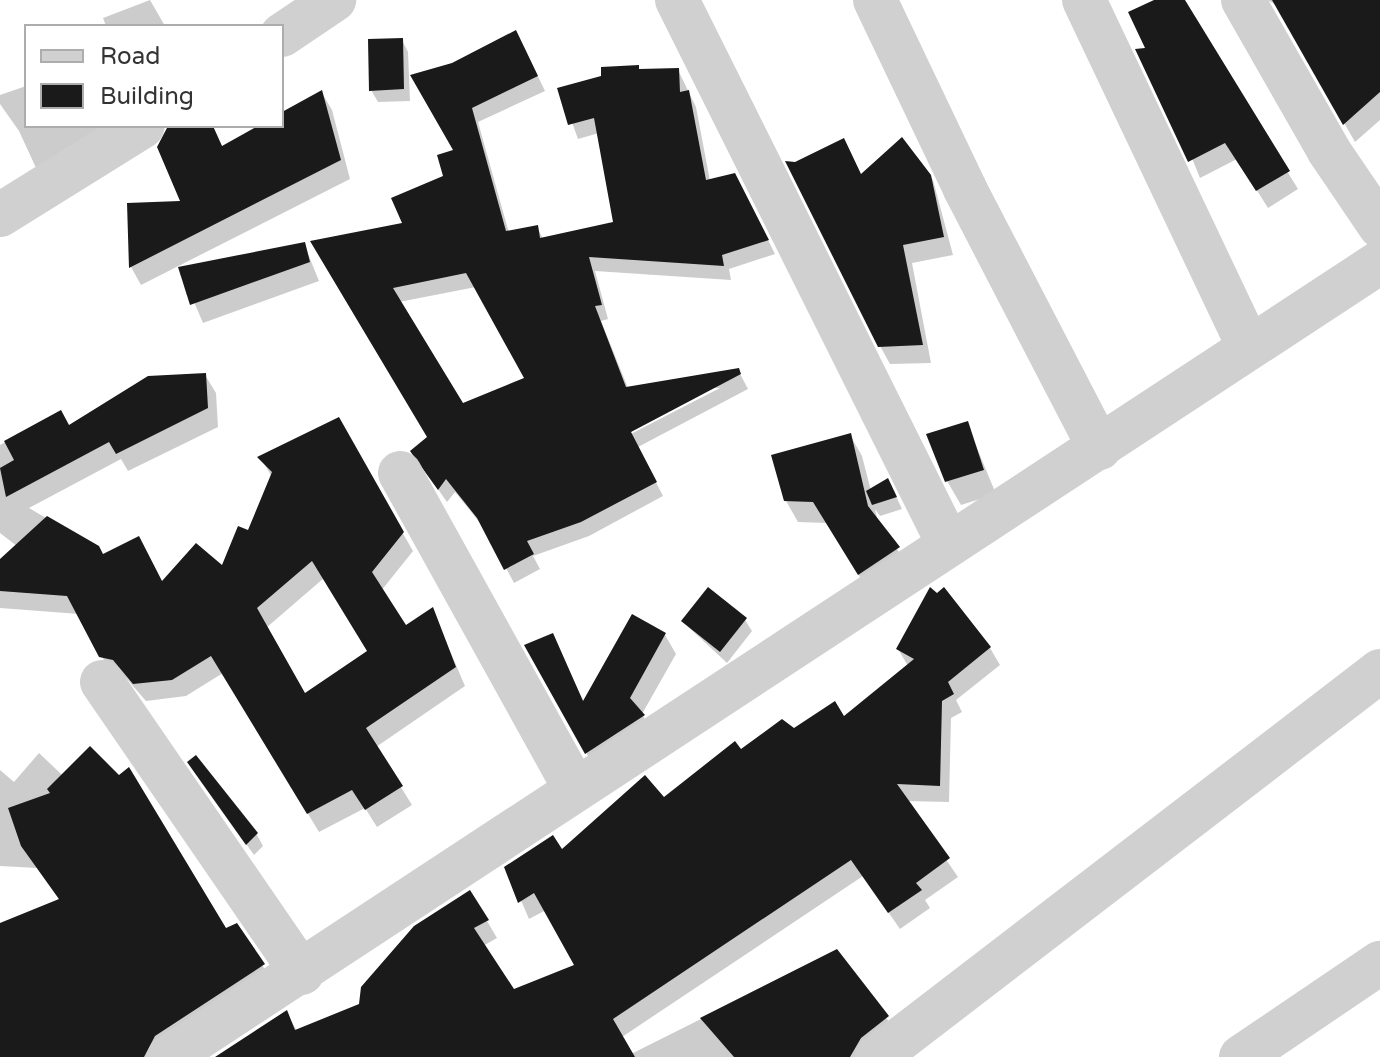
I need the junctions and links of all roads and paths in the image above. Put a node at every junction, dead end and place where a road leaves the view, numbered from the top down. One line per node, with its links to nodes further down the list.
1 (334, 0): 6 (street)
2 (677, 0): 14 (street)
3 (875, 0): 12 (street)
4 (1084, 0): 11 (street)
5 (1243, 0): 9 (street)
6 (284, 34)
7 (140, 128): 8 (street)
8 (0, 215)
9 (1380, 226)
10 (1380, 262): 11 (street)
11 (1249, 347): 12 (street)
12 (1099, 448): 14 (street)
13 (400, 473): 17 (street)
14 (949, 545): 17 (street)
15 (1380, 671): 21 (street)
16 (102, 682): 19 (street)
17 (575, 789): 19 (street)
18 (1380, 963): 22 (street)
19 (302, 973): 20 (street)
20 (169, 1057)
21 (877, 1057)
22 (1241, 1057)

